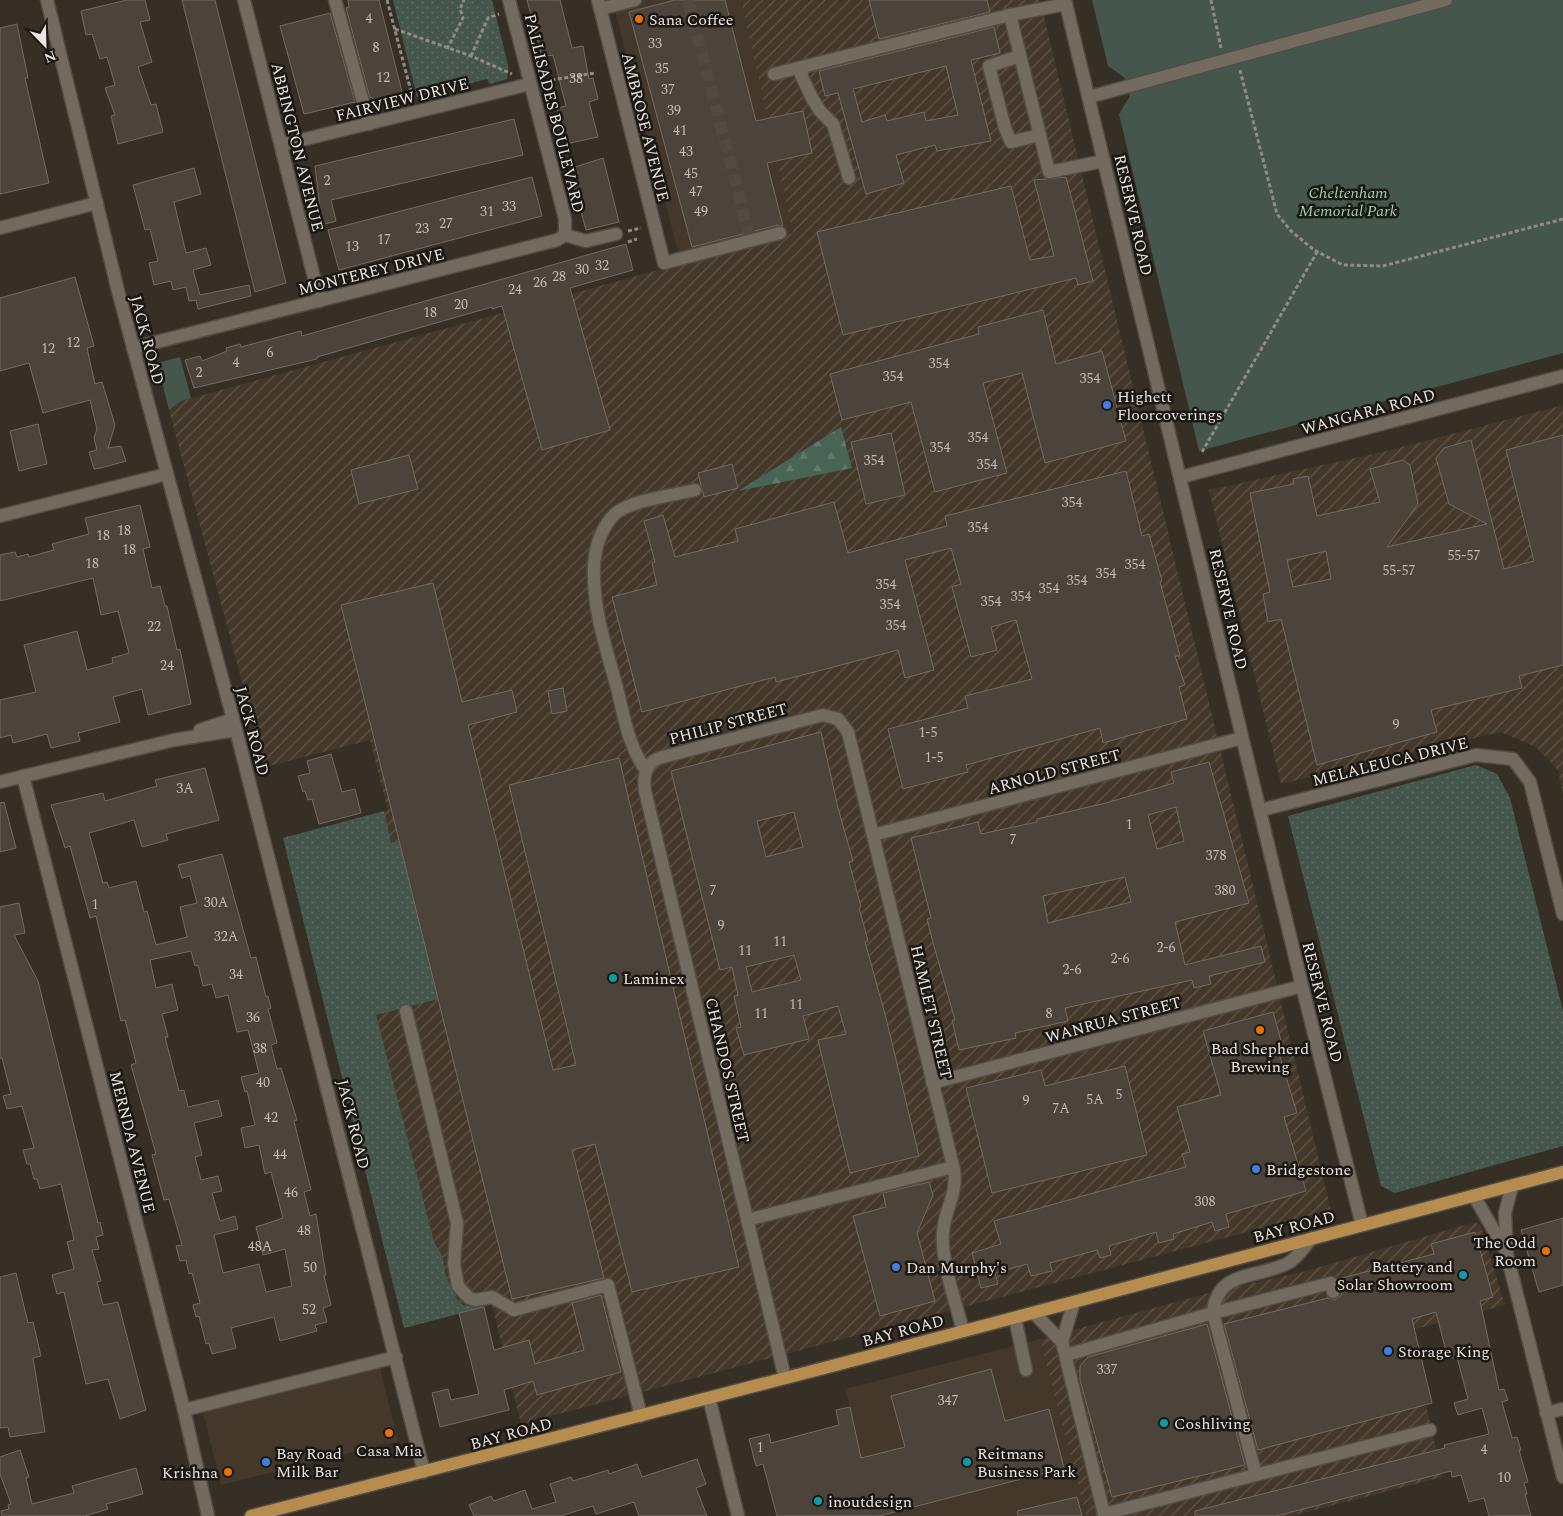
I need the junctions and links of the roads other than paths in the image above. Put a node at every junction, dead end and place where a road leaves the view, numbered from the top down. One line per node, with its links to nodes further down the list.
1 (47, 0): 20 (street, JACK ROAD)
2 (335, 0): 15 (street)
3 (634, 0): 7 (street)
4 (1446, 0): 14 (street)
5 (248, 1): 17 (street, ABBINGTON AVENUE)
6 (1066, 2): 9 (street); 14 (street, RESERVE ROAD)
7 (599, 4): 22 (street, AMBROSE AVENUE)
8 (510, 5): 13 (street, PALLISADES BOULEVARD)
9 (1010, 15): 10 (street); 11 (street)
10 (1020, 56): 16 (street); 16 (street)
11 (804, 66): 12 (street); 19 (street)
12 (774, 74)
13 (530, 84): 15 (street, FAIRVIEW DRIVE); 24 (street, PALLISADES BOULEVARD)
14 (1088, 97): 18 (street, RESERVE ROAD)
15 (369, 124): 17 (street, FAIRVIEW DRIVE)
16 (1040, 135): 18 (street)
17 (281, 145): 25 (street, ABBINGTON AVENUE)
18 (1104, 161): 29 (street, RESERVE ROAD)
19 (849, 178)
20 (97, 203): 21 (street); 26 (street, JACK ROAD)
21 (0, 228)
22 (780, 233)
23 (616, 234): 24 (street)
24 (565, 235): 25 (street, MONTEREY DRIVE)
25 (320, 301): 26 (street, MONTEREY DRIVE)
26 (133, 348): 28 (street, JACK ROAD)
27 (1563, 376): 29 (street, WANGARA ROAD)
28 (167, 474): 31 (street); 33 (street, JACK ROAD)
29 (1180, 477): 34 (street, RESERVE ROAD)
30 (695, 490): 35 (street)
31 (0, 516)
32 (823, 715): 35 (street, PHILIP STREET); 39 (street, HAMLET STREET)
33 (235, 724): 36 (street); 60 (street, JACK ROAD)
34 (1242, 738): 38 (street, RESERVE ROAD); 39 (street, ARNOLD STREET)
35 (646, 770): 48 (street, CHANDOS STREET)
36 (23, 776): 37 (street); 65 (street, MERNDA AVENUE)
37 (0, 782)
38 (1260, 810): 40 (street, MELALEUCA DRIVE); 41 (street, RESERVE ROAD)
39 (873, 835): 43 (street, HAMLET STREET)
40 (1563, 914)
41 (1302, 986): 43 (street, WANRUA STREET); 49 (street, RESERVE ROAD)
42 (406, 1011): 67 (street)
43 (932, 1083): 44 (street, HAMLET STREET)
44 (953, 1167): 48 (street); 57 (street, HAMLET STREET)
45 (1563, 1172): 46 (main road, BAY ROAD)
46 (1512, 1186): 47 (main road, BAY ROAD); 51 (street)
47 (1474, 1196): 49 (main road, BAY ROAD); 51 (street)
48 (747, 1220): 62 (street, CHANDOS STREET)
49 (1362, 1224): 50 (main road, BAY ROAD)
50 (1312, 1238): 53 (main road, BAY ROAD); 55 (street)
51 (1507, 1255): 66 (street)
52 (1333, 1292): 55 (street)
53 (1074, 1302): 54 (main road, BAY ROAD); 58 (street)
54 (1034, 1313): 56 (main road, BAY ROAD); 58 (street)
55 (1213, 1313): 59 (street); 70 (street)
56 (1014, 1318): 57 (main road, BAY ROAD); 61 (street)
57 (963, 1331): 62 (main road, BAY ROAD)
58 (1062, 1342): 59 (street)
59 (1066, 1356): 70 (street)
60 (396, 1357): 65 (street); 69 (street, JACK ROAD)
61 (1026, 1370)
62 (785, 1378): 63 (main road, BAY ROAD)
63 (709, 1398): 67 (main road, BAY ROAD); 74 (street)
64 (1563, 1409): 66 (street)
65 (184, 1410): 72 (street, MERNDA AVENUE)
66 (1546, 1413): 71 (street)
67 (641, 1416): 69 (main road, BAY ROAD)
68 (1430, 1430): 70 (street)
69 (424, 1472): 73 (main road, BAY ROAD)
70 (1256, 1475)
71 (1563, 1477)
72 (208, 1516)
73 (251, 1516)
74 (738, 1516)

